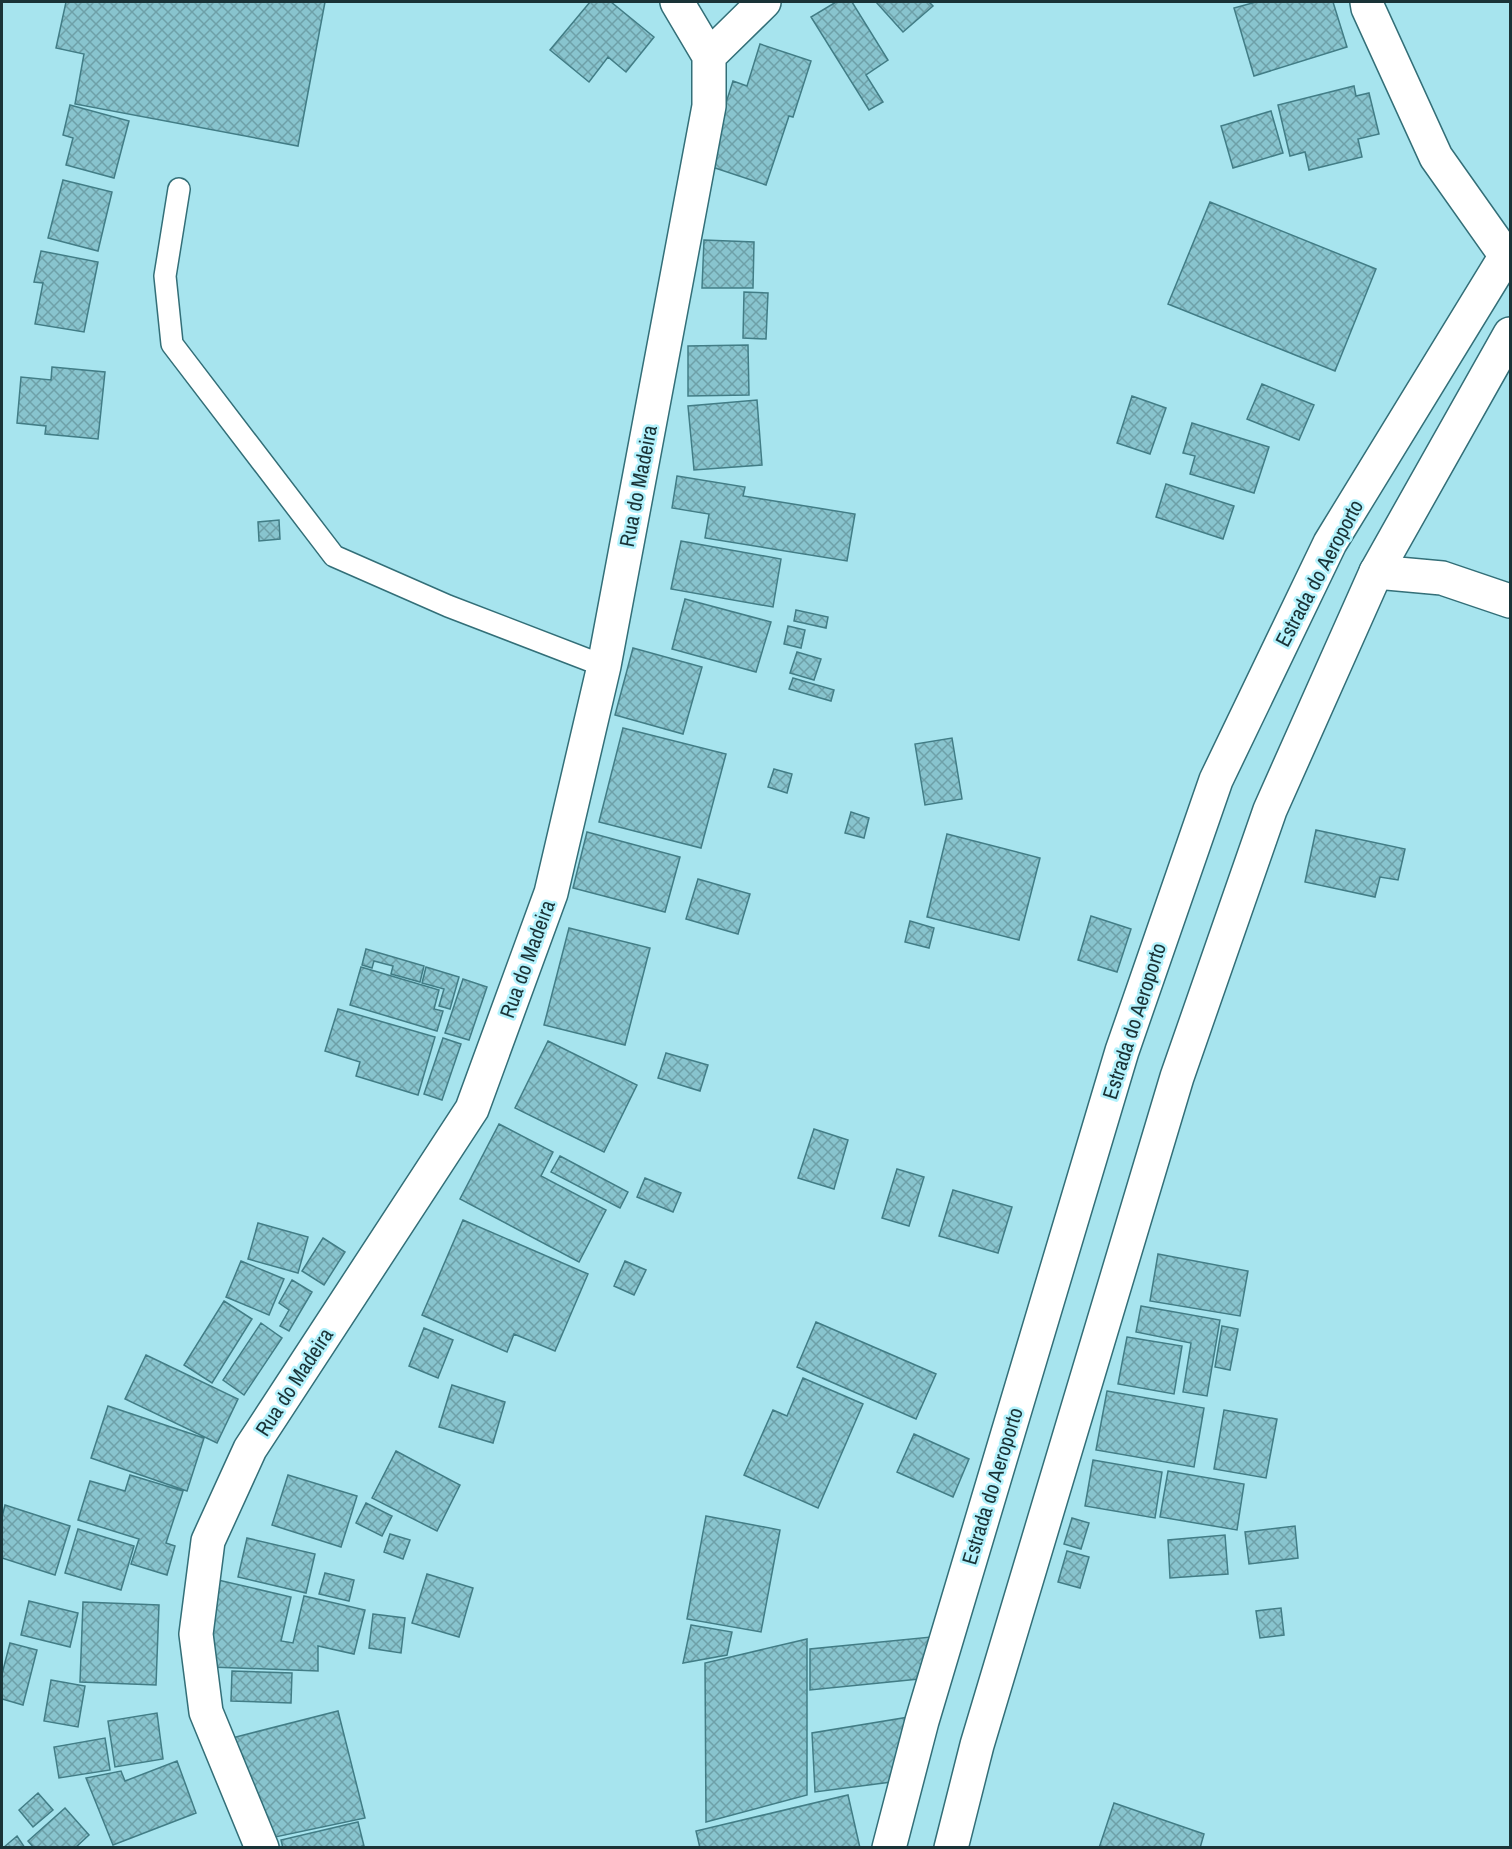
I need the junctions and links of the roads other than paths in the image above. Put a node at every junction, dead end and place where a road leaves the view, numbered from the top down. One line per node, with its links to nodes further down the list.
1 (677, 2): 4 (main road)
2 (764, 2): 4 (main road)
3 (1367, 2): 6 (main road)
4 (709, 56): 10 (main road, Rua do Madeira)
5 (179, 189): 10 (lane)
6 (1508, 252): 12 (main road, Estrada do Aeroporto)
7 (1510, 334): 8 (main road)
8 (1376, 572): 9 (main road); 13 (main road)
9 (1510, 601)
10 (604, 666): 11 (main road, Rua do Madeira)
11 (262, 1848)
12 (889, 1848)
13 (951, 1848)

